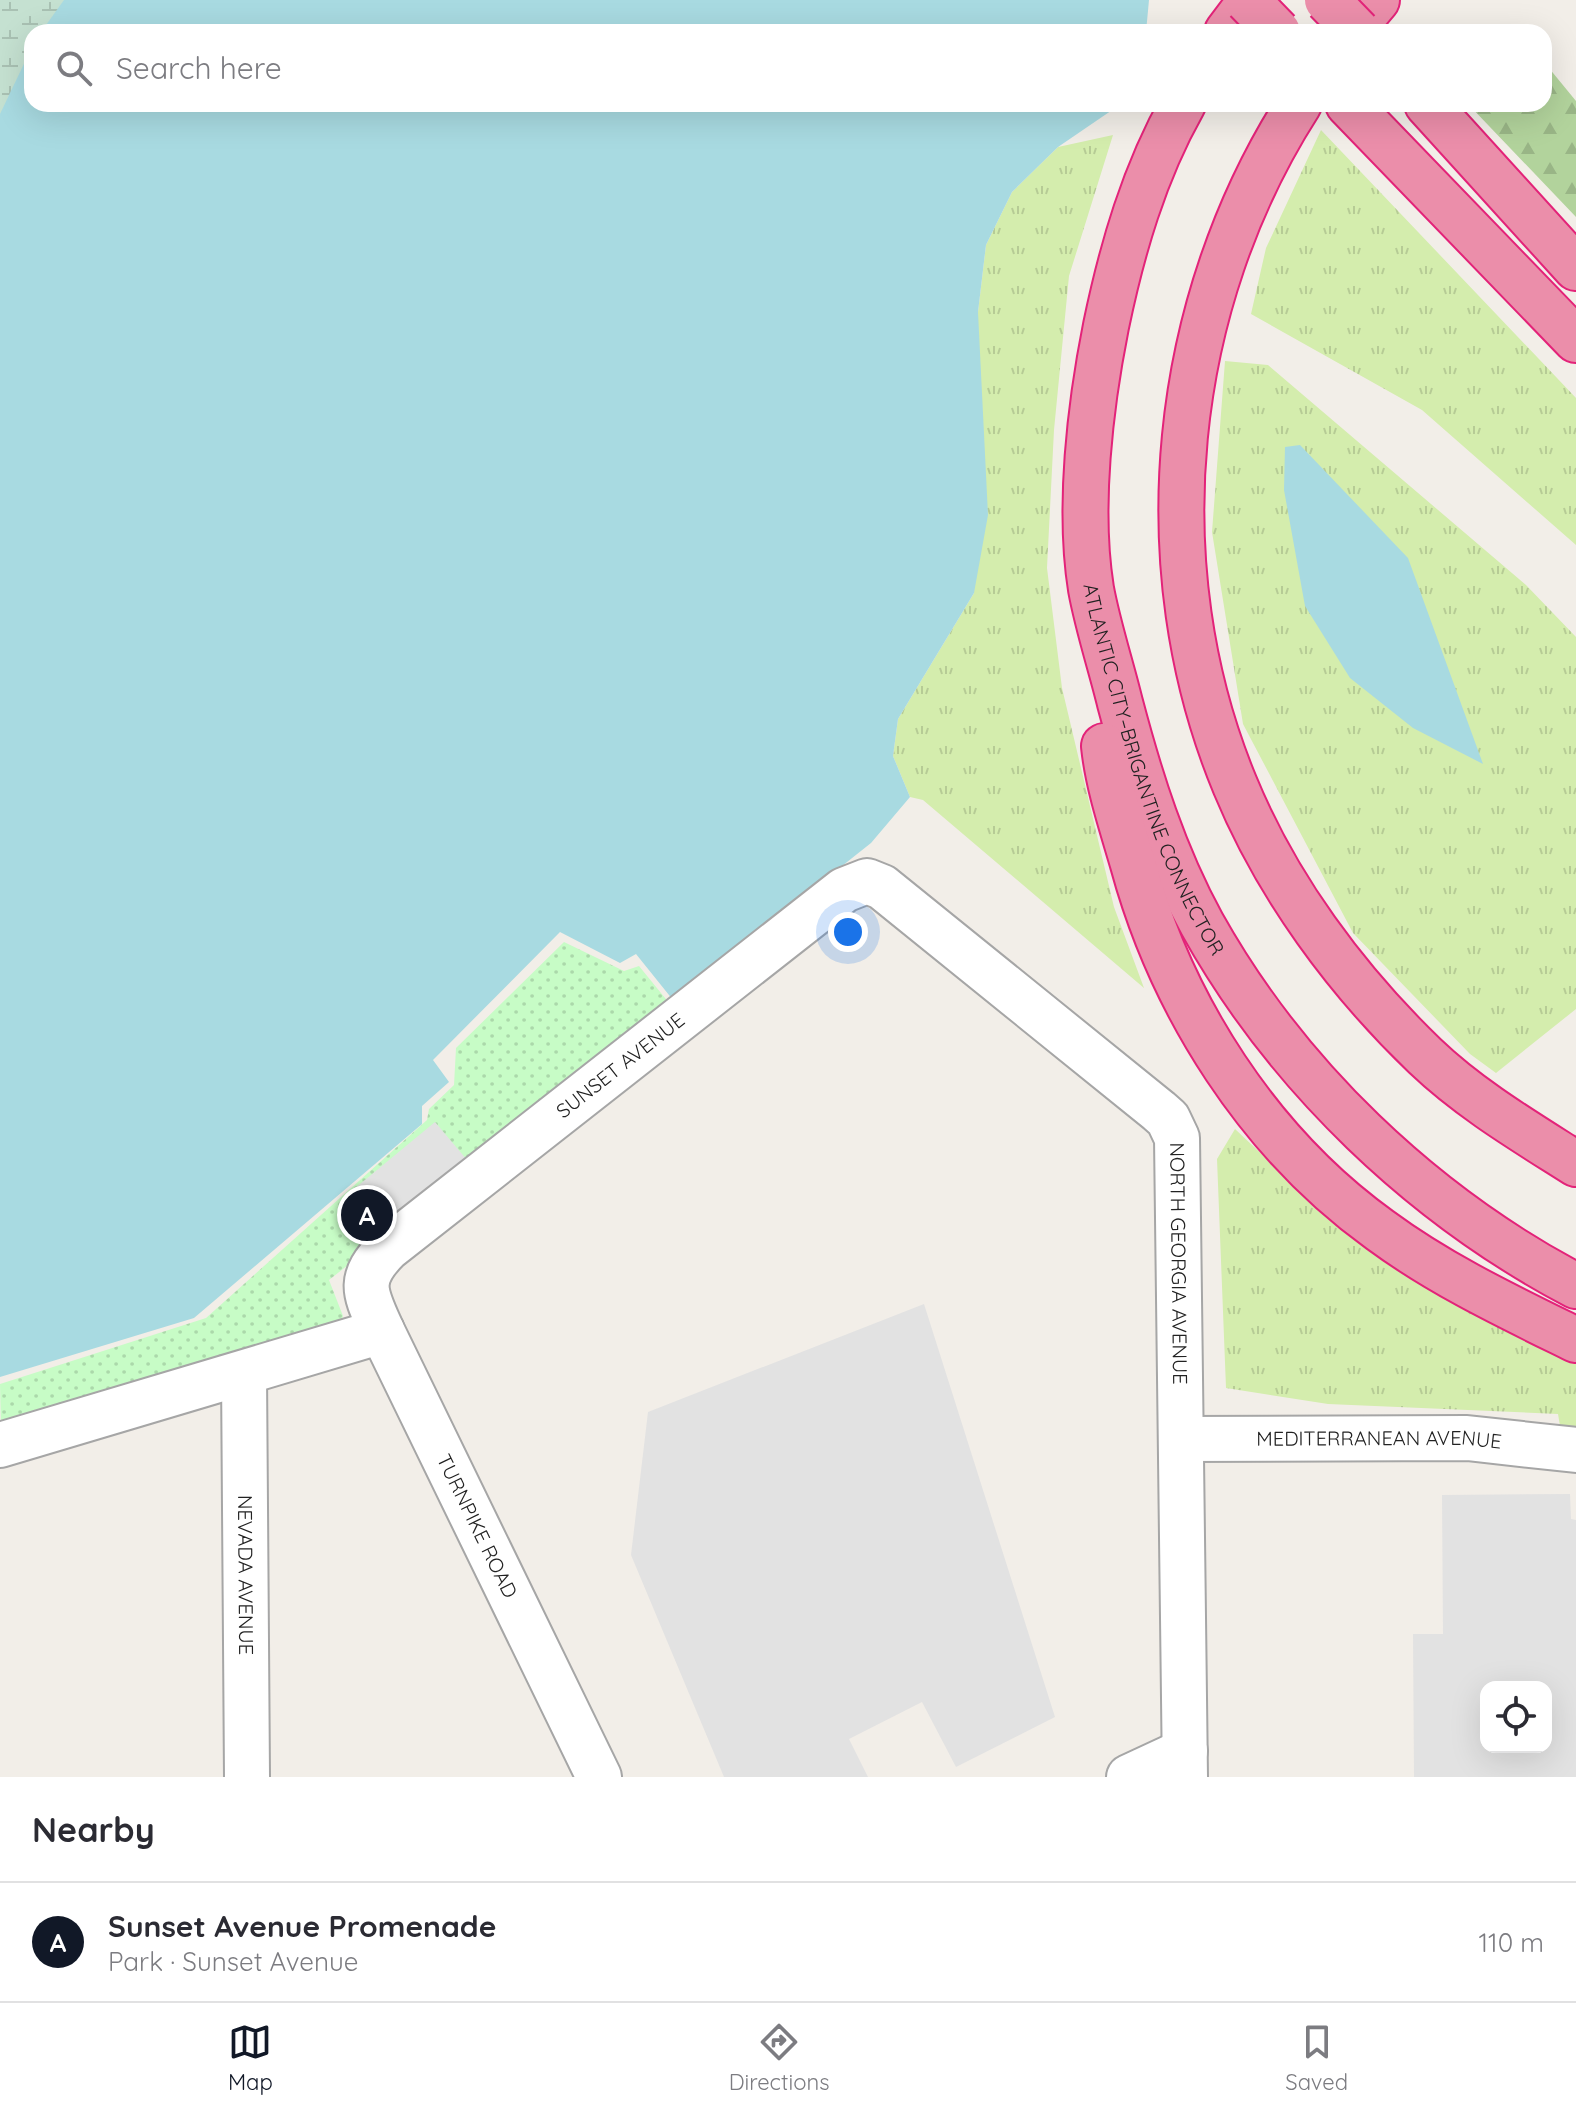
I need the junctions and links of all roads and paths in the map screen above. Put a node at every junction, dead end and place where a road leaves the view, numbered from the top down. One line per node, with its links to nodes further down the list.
1 (1249, 0): 4 (highway); 5 (highway, bridge)
2 (1327, 0): 6 (highway, bridge)
3 (1377, 0): 7 (highway)
4 (1232, 24)
5 (1271, 24)
6 (1350, 24)
7 (1357, 24)
8 (1180, 112): 16 (highway, ATLANTIC CITY–BRIGANTINE CONNECTOR)
9 (1294, 112): 18 (highway)
10 (1356, 112): 15 (highway)
11 (1435, 112): 12 (highway)
12 (1473, 152): 13 (highway); 14 (highway)
13 (1576, 241)
14 (1576, 268)
15 (1576, 340)
16 (1091, 588): 20 (highway, ATLANTIC CITY–BRIGANTINE CONNECTOR); 22 (highway)
17 (882, 887): 19 (street, SUNSET AVENUE); 24 (street, NORTH GEORGIA AVENUE)
18 (1576, 1164)
19 (367, 1273): 21 (street, TURNPIKE ROAD)
20 (1576, 1286)
21 (382, 1331): 23 (street); 29 (street, TURNPIKE ROAD)
22 (1576, 1340)
23 (244, 1373): 25 (street); 28 (street, NEVADA AVENUE)
24 (1181, 1439): 26 (street, MEDITERRANEAN AVENUE); 27 (street, NORTH GEORGIA AVENUE)
25 (0, 1445)
26 (1576, 1450)
27 (1185, 1764): 30 (street)
28 (247, 1777)
29 (599, 1777)
30 (1129, 1777)

